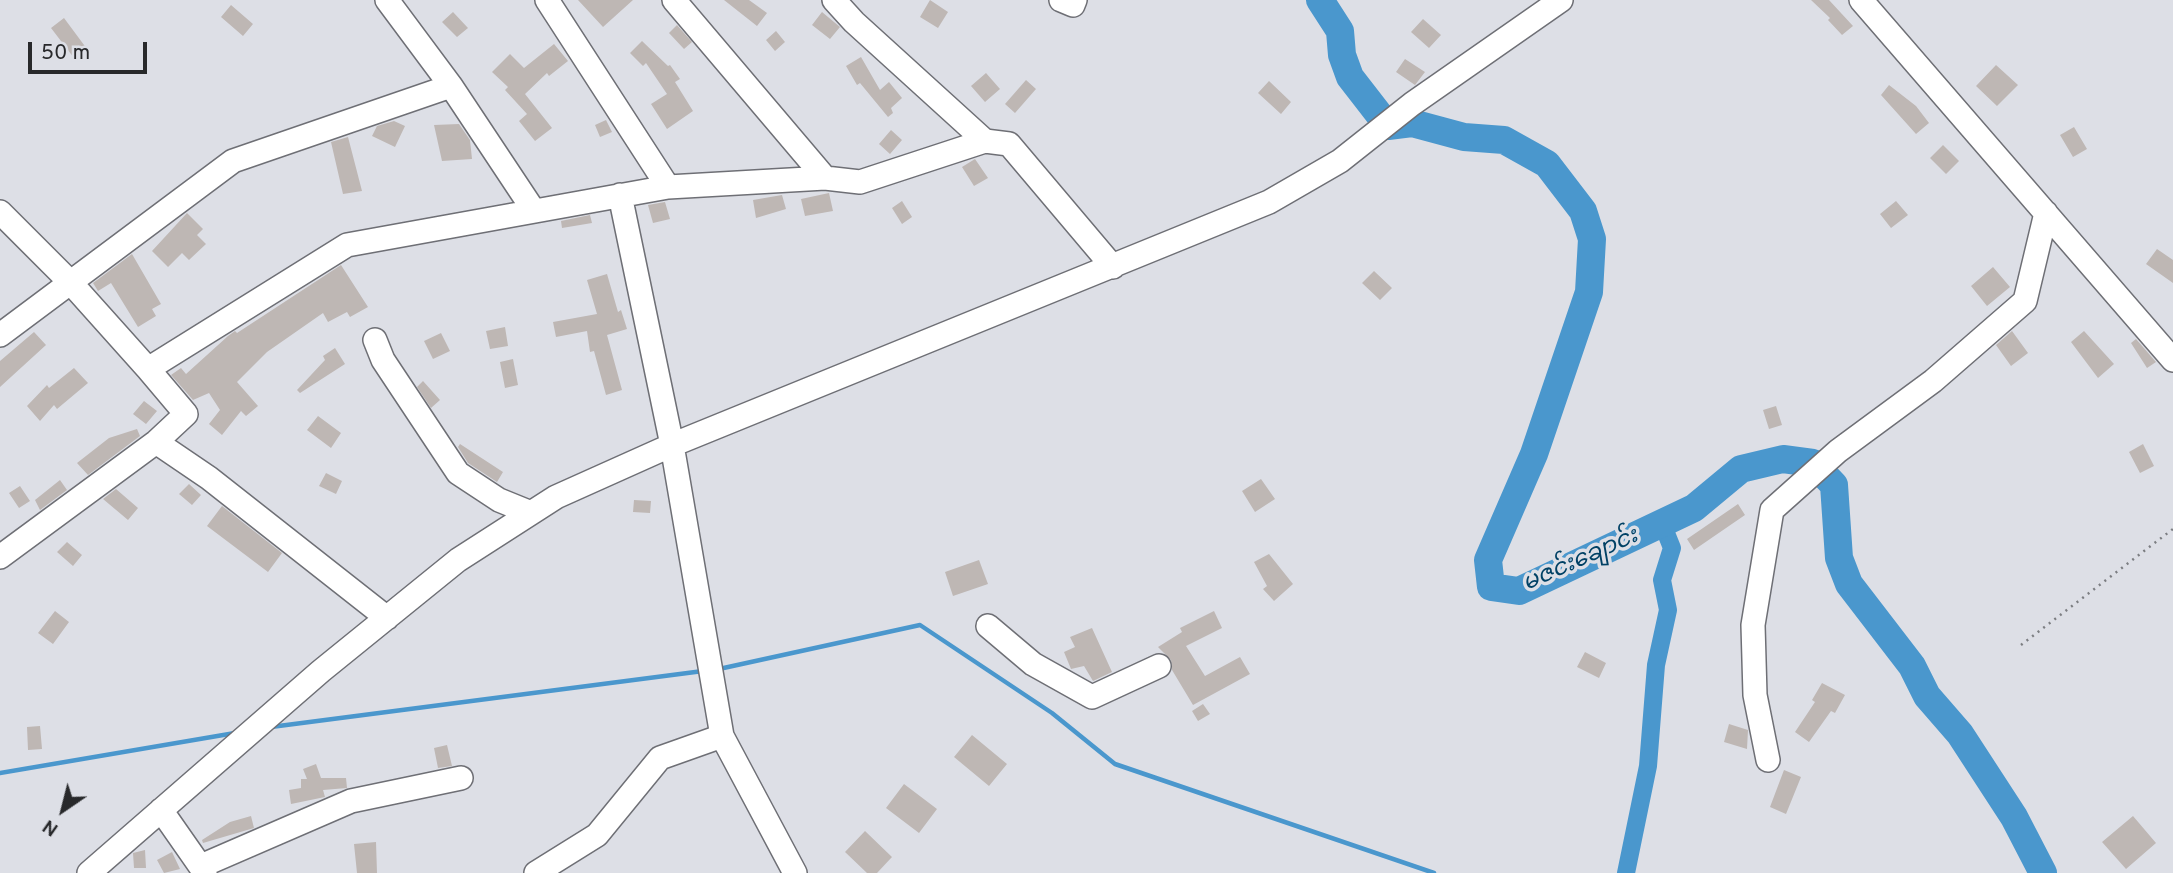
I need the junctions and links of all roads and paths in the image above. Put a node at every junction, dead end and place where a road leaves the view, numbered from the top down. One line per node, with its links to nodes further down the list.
1 (387, 0): 9 (street)
2 (547, 0): 12 (street)
3 (674, 0): 11 (street)
4 (834, 0): 10 (street)
5 (1061, 0): 6 (street)
6 (1075, 0)
7 (1561, 0): 17 (street)
8 (1861, 0): 16 (street)
9 (451, 86): 14 (street); 18 (street)
10 (985, 141): 11 (street); 17 (street)
11 (825, 178): 12 (street)
12 (668, 187): 13 (street)
13 (620, 195): 14 (street); 24 (street)
14 (534, 211): 22 (street)
15 (0, 212): 18 (street)
16 (2046, 213): 21 (street); 33 (street)
17 (1113, 267): 24 (street)
18 (71, 283): 19 (street); 22 (street)
19 (0, 335)
20 (375, 340): 25 (street)
21 (2173, 360)
22 (148, 369): 23 (street)
23 (156, 442): 27 (street); 28 (street)
24 (672, 445): 25 (street); 32 (street)
25 (531, 513): 28 (street)
26 (2173, 529): 30 (path)
27 (0, 557)
28 (387, 618): 35 (street)
29 (988, 626): 31 (street)
30 (2021, 645)
31 (1159, 666)
32 (722, 736): 38 (street); 39 (street)
33 (1768, 760)
34 (461, 778): 36 (street)
35 (161, 810): 36 (street); 37 (street)
36 (203, 869)
37 (89, 873)
38 (536, 873)
39 (795, 873)

